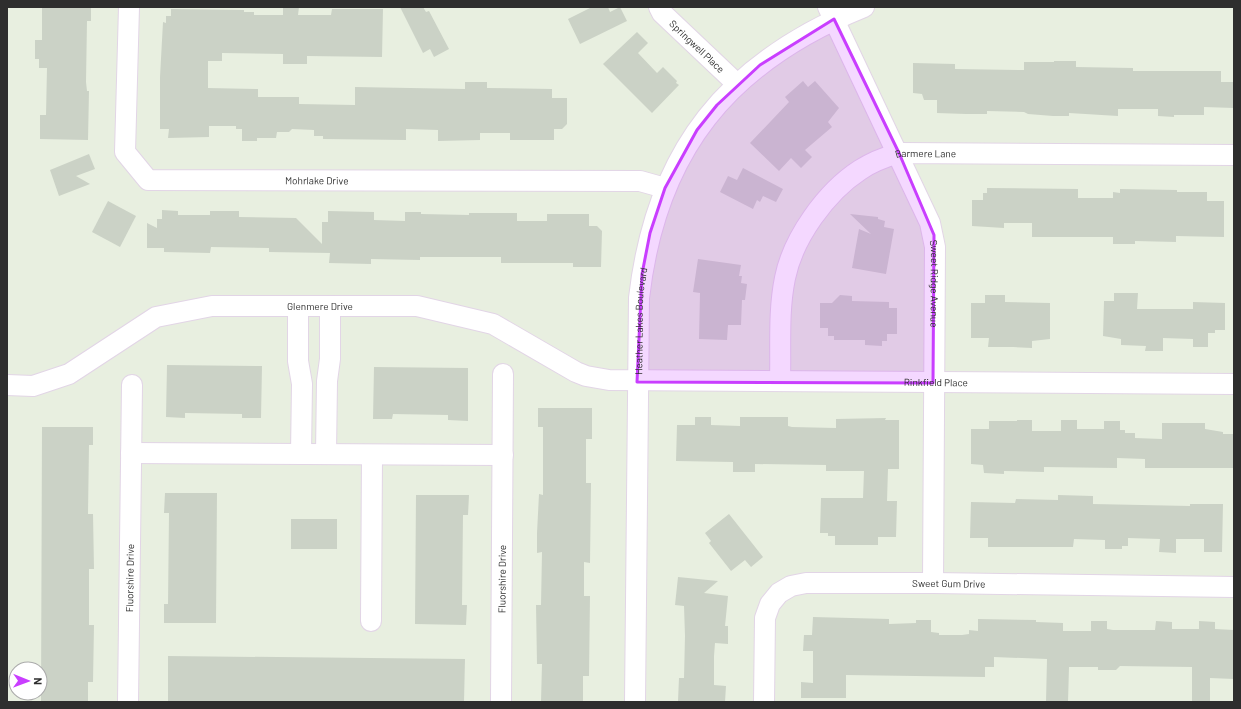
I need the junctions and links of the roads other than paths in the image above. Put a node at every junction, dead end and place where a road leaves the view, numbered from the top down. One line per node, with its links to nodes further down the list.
1 (130, 7): 8 (street, Mohrlake Drive)
2 (659, 7): 5 (street, Springwell Place)
3 (864, 7): 4 (street, Heather Lakes Boulevard)
4 (831, 13): 5 (street, Heather Lakes Boulevard); 6 (street, Sweet Ridge Avenue)
5 (737, 84): 8 (street, Heather Lakes Boulevard)
6 (899, 153): 7 (street, Barmere Lane); 14 (street, Barmere Lane); 16 (street, Sweet Ridge Avenue)
7 (1234, 155)
8 (665, 188): 15 (street, Heather Lakes Boulevard)
9 (298, 306): 10 (street, Glenmere Drive); 11 (street); 18 (street, Glenmere Drive)
10 (330, 306): 12 (street); 15 (street, Glenmere Drive)
11 (300, 372): 12 (street); 21 (street)
12 (328, 372): 22 (street)
13 (503, 374): 24 (street, Fluorshire Drive)
14 (780, 381): 15 (street, Rinkfield Place); 16 (street, Rinkfield Place)
15 (637, 382): 30 (street, Heather Lakes Boulevard)
16 (933, 383): 17 (street, Rinkfield Place); 25 (street, Sweet Ridge Avenue)
17 (1234, 384)
18 (7, 385)
19 (132, 385): 20 (street, Fluorshire Drive)
20 (131, 453): 21 (street); 28 (street, Fluorshire Drive)
21 (301, 454): 22 (street)
22 (326, 454): 23 (street)
23 (372, 455): 24 (street); 27 (street)
24 (503, 456): 29 (street, Fluorshire Drive)
25 (933, 583): 26 (street, Sweet Gum Drive); 31 (street, Sweet Gum Drive)
26 (1234, 587)
27 (371, 621)
28 (128, 702)
29 (501, 702)
30 (635, 702)
31 (764, 702)

